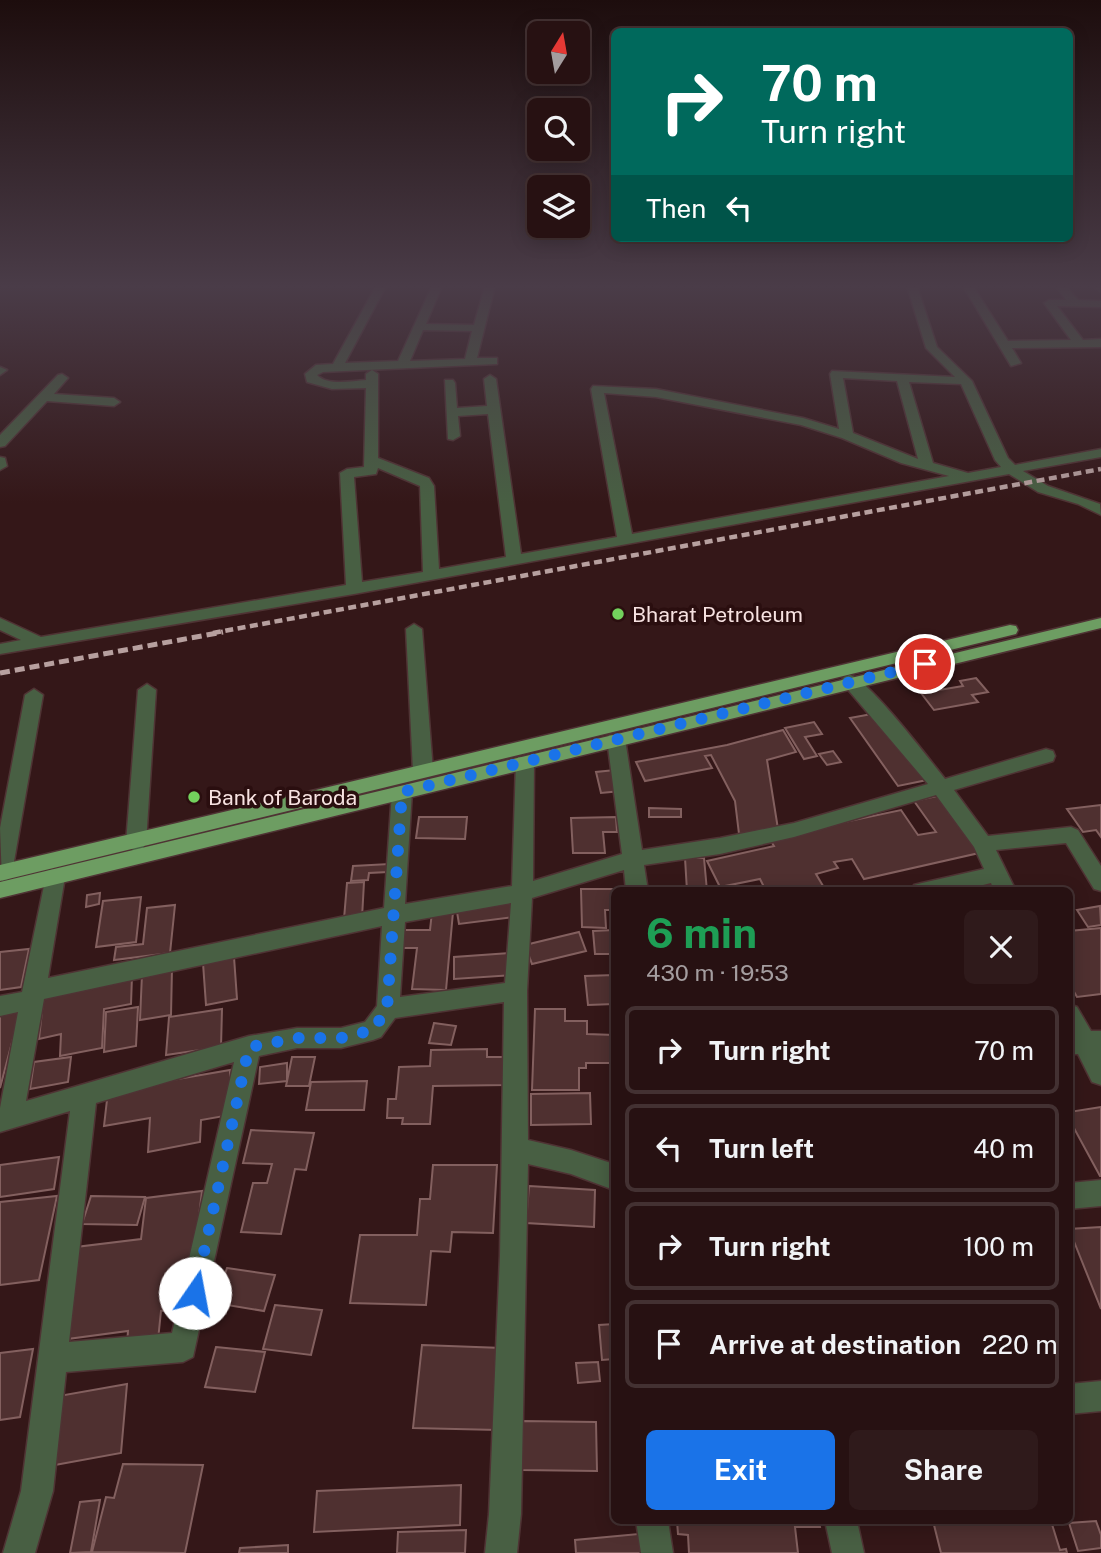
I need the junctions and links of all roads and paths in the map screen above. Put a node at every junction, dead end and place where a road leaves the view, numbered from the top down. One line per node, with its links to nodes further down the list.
1 (342, 358): 11 (street)
2 (406, 358): 9 (street)
3 (471, 358): 7 (street)
4 (943, 358): 15 (street)
5 (1012, 358): 8 (street)
6 (493, 361): 7 (street)
7 (470, 362): 9 (street)
8 (1015, 363)
9 (403, 365): 10 (street)
10 (372, 366): 11 (street); 17 (street)
11 (337, 367): 17 (street)
12 (62, 377): 18 (street)
13 (902, 377): 15 (street); 22 (street); 28 (street)
14 (490, 379): 20 (street)
15 (966, 381): 30 (street)
16 (449, 383): 21 (street)
17 (372, 384): 26 (street)
18 (44, 397): 19 (street); 24 (street)
19 (114, 402)
20 (494, 410): 21 (street); 34 (street)
21 (452, 412): 23 (street)
22 (847, 435): 28 (street); 33 (street)
23 (453, 436)
24 (0, 443)
25 (1101, 453): 30 (street)
26 (371, 460): 35 (street); 36 (street)
27 (0, 461): 29 (street)
28 (926, 464): 31 (street)
29 (0, 466)
30 (1012, 471): 31 (street); 32 (street)
31 (968, 478): 33 (street)
32 (1101, 511)
33 (625, 539): 34 (street)
34 (514, 560): 35 (street)
35 (432, 575): 36 (street)
36 (354, 589): 41 (street)
37 (1101, 610): 49 (main road)
38 (0, 622): 41 (street)
39 (1101, 623): 43 (main road)
40 (414, 629): 49 (street)
41 (38, 642): 42 (street)
42 (0, 649)
43 (850, 681): 46 (main road); 50 (street)
44 (147, 690): 52 (street)
45 (34, 695): 56 (street)
46 (616, 739): 48 (main road); 54 (street)
47 (1046, 756): 50 (street)
48 (525, 762): 51 (main road); 61 (street)
49 (423, 771): 52 (main road)
50 (942, 786): 53 (street); 54 (street)
51 (402, 792): 55 (main road); 62 (street)
52 (136, 843): 56 (main road)
53 (983, 844): 57 (street); 58 (street)
54 (633, 859): 59 (street); 61 (street)
55 (54, 877): 56 (main road); 64 (street)
56 (1, 878)
57 (1001, 883): 60 (street)
58 (1101, 883)
59 (636, 887)
60 (962, 887)
61 (522, 892): 62 (street); 63 (street)
62 (393, 915): 64 (street); 66 (street)
63 (516, 991): 66 (street); 73 (street)
64 (33, 995): 65 (street); 72 (street)
65 (0, 1006)
66 (387, 1009): 69 (street)
67 (1073, 1021): 68 (street)
68 (1085, 1042): 70 (street)
69 (249, 1047): 71 (street); 77 (street)
70 (1101, 1074)
71 (84, 1096): 72 (street); 77 (street)
72 (5, 1119)
73 (514, 1149): 74 (street); 83 (street)
74 (611, 1176)
75 (1101, 1193): 76 (street)
76 (1073, 1196)
77 (53, 1358): 82 (street)
78 (1101, 1396): 79 (street)
79 (1073, 1399)
80 (652, 1524): 84 (street)
81 (842, 1524): 85 (street)
82 (19, 1553)
83 (501, 1553)
84 (657, 1553)
85 (848, 1553)

